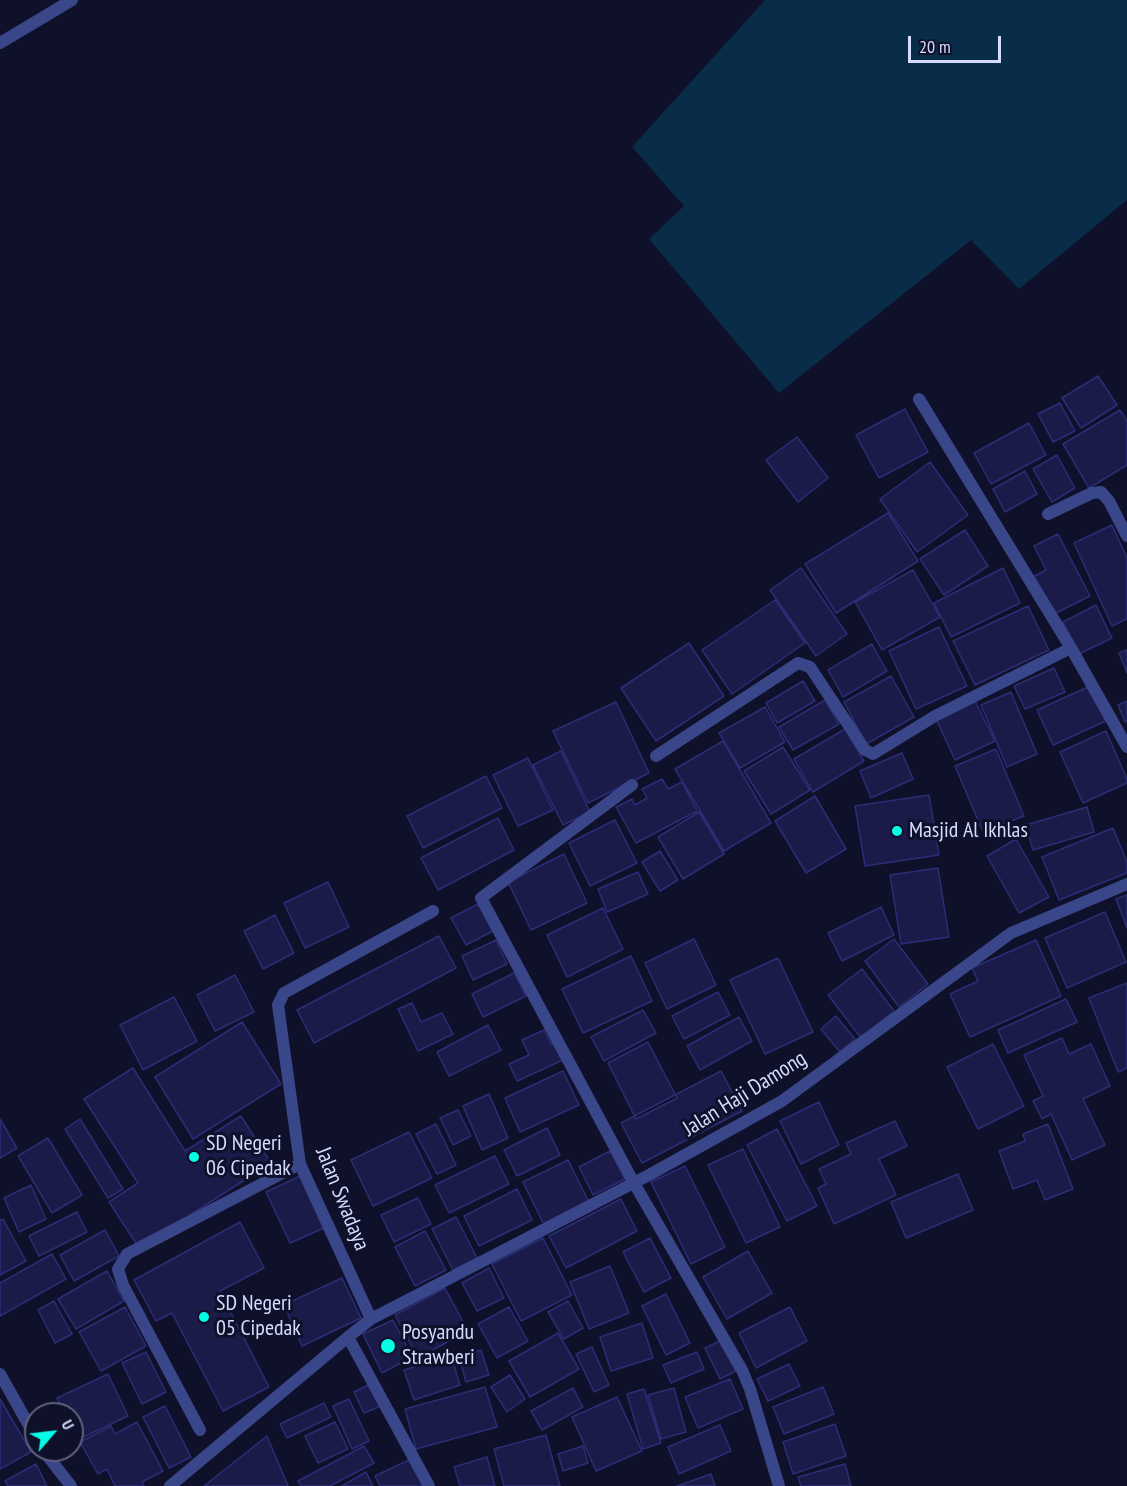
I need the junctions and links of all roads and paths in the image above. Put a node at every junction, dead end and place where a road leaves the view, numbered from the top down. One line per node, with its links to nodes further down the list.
1 (72, 0): 2 (street)
2 (0, 43)
3 (919, 399): 6 (street)
4 (1048, 514): 5 (street)
5 (1127, 536)
6 (1071, 648): 7 (street); 8 (street)
7 (1127, 747)
8 (656, 756)
9 (632, 785): 13 (street)
10 (1127, 884): 13 (street, Jalan Haji Damong)
11 (433, 911): 12 (street, Jalan Swadaya)
12 (300, 1164): 14 (street, Jalan Swadaya); 18 (street)
13 (634, 1183): 14 (street, Jalan Haji Damong); 23 (street)
14 (370, 1319): 15 (street)
15 (348, 1337): 21 (street); 22 (street)
16 (0, 1374): 17 (street)
17 (24, 1417)
18 (200, 1430)
19 (52, 1462): 20 (street)
20 (71, 1486)
21 (170, 1486)
22 (429, 1486)
23 (779, 1486)

